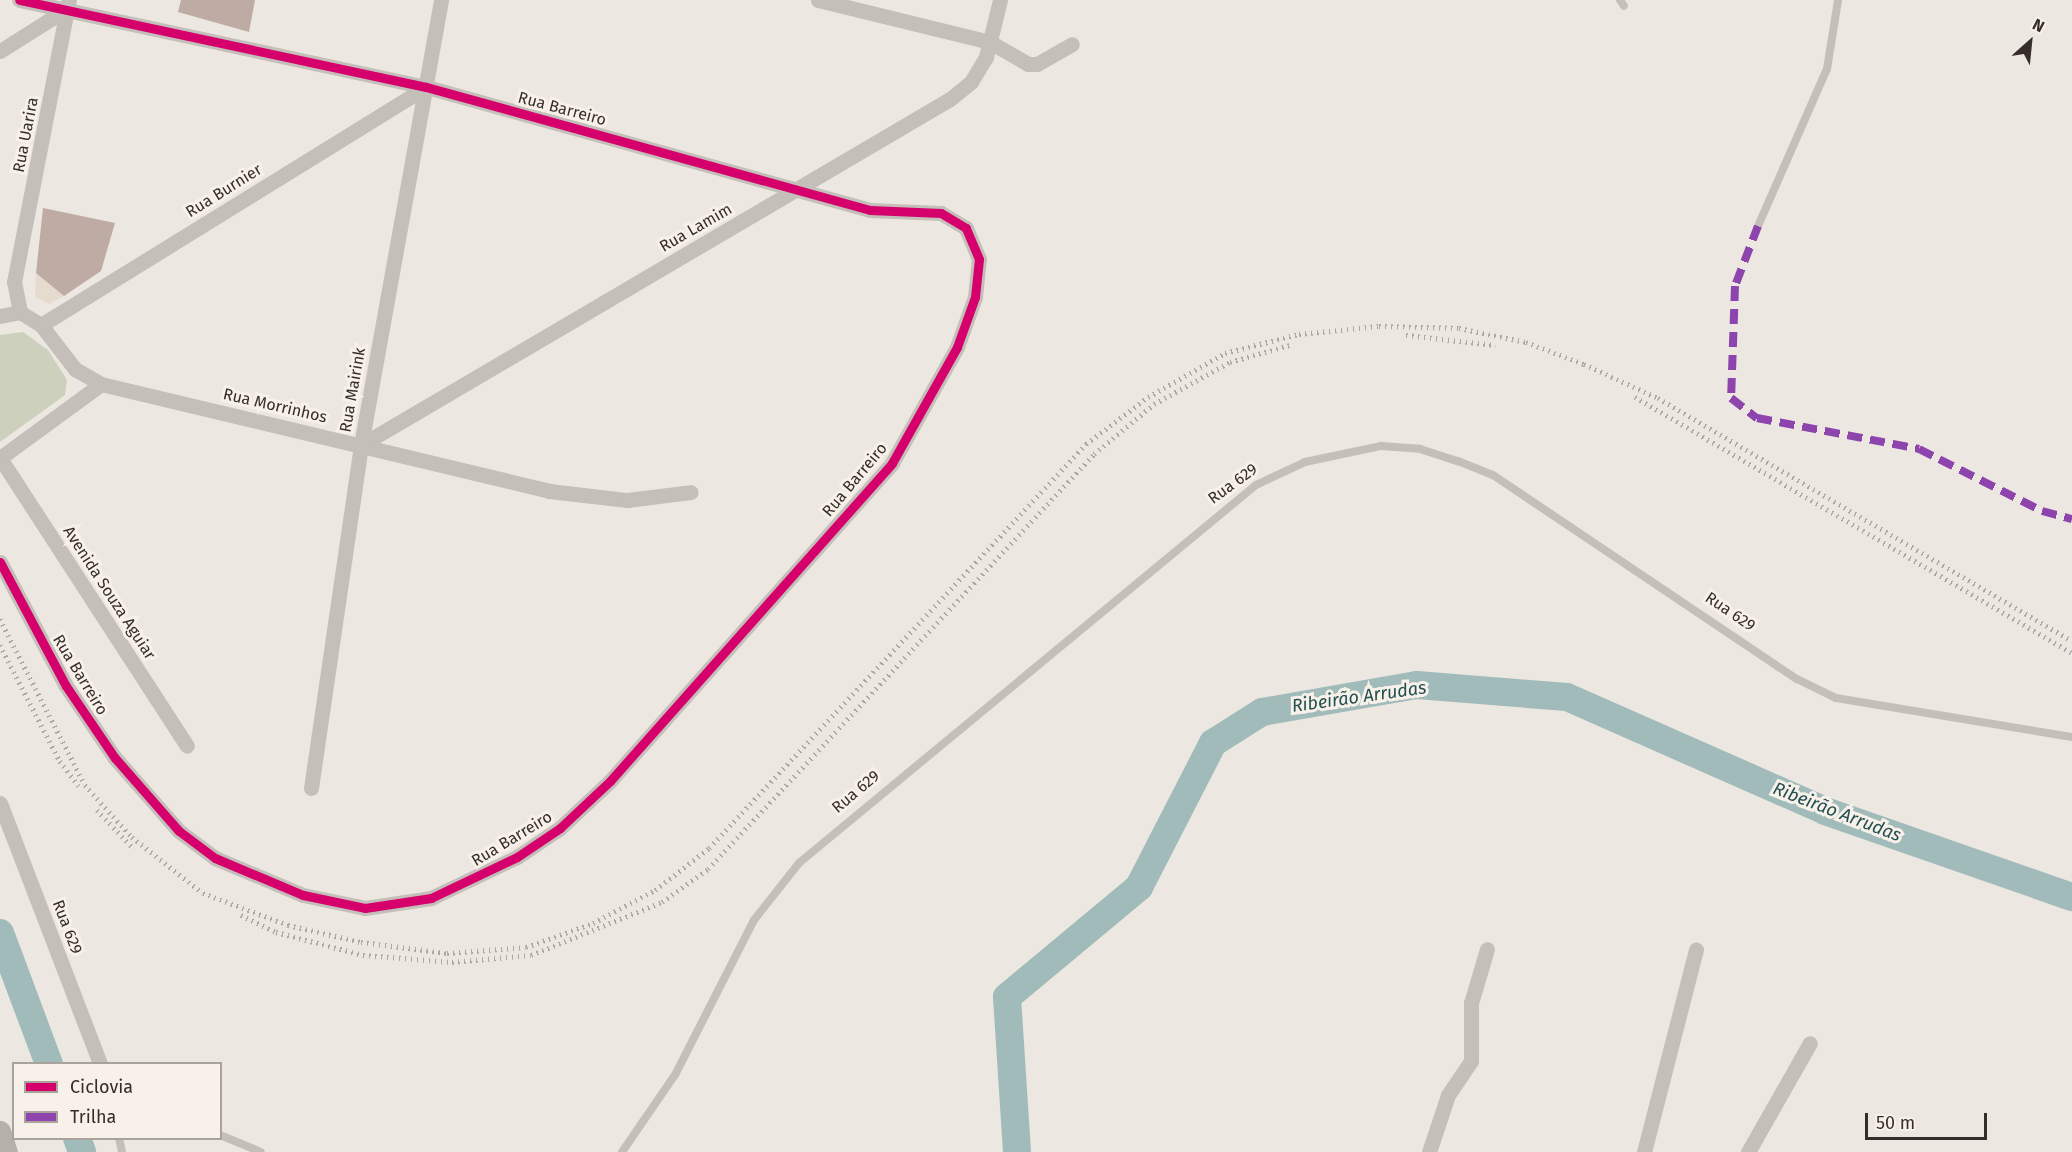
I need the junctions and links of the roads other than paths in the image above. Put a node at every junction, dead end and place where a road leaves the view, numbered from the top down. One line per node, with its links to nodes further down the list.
1 (19, 0): 6 (street, Rua Barreiro)
2 (441, 0): 10 (street, Rua Mairink)
3 (818, 0): 7 (street)
4 (1000, 0): 7 (street, Rua Lamim)
5 (1838, 0): 12 (lane)
6 (65, 3): 9 (street); 10 (street, Rua Barreiro); 13 (street, Rua Uarira)
7 (990, 42): 8 (street); 11 (street, Rua Lamim)
8 (1072, 44)
9 (0, 51)
10 (426, 87): 11 (street, Rua Barreiro); 15 (street, Rua Burnier); 17 (street, Rua Mairink)
11 (797, 189): 17 (street, Rua Lamim); 20 (street, Rua Barreiro)
12 (1758, 226)
13 (20, 312): 14 (street); 15 (street, Rua Morrinhos)
14 (0, 316)
15 (41, 325): 16 (street, Rua Morrinhos)
16 (101, 384): 17 (street, Rua Morrinhos); 18 (street)
17 (361, 445): 19 (street, Rua Morrinhos); 23 (street, Rua Mairink)
18 (0, 458): 22 (street, Avenida Souza Aguiar)
19 (691, 492)
20 (0, 562)
21 (2072, 737): 33 (lane, Rua 629)
22 (187, 747)
23 (311, 788)
24 (0, 803): 28 (street, Rua 629)
25 (1487, 949): 34 (street)
26 (1696, 950): 35 (street)
27 (1810, 1043): 36 (street)
28 (99, 1062)
29 (0, 1131): 31 (street)
30 (222, 1136): 32 (lane)
31 (7, 1152)
32 (261, 1152)
33 (622, 1152)
34 (1429, 1152)
35 (1644, 1152)
36 (1748, 1152)

